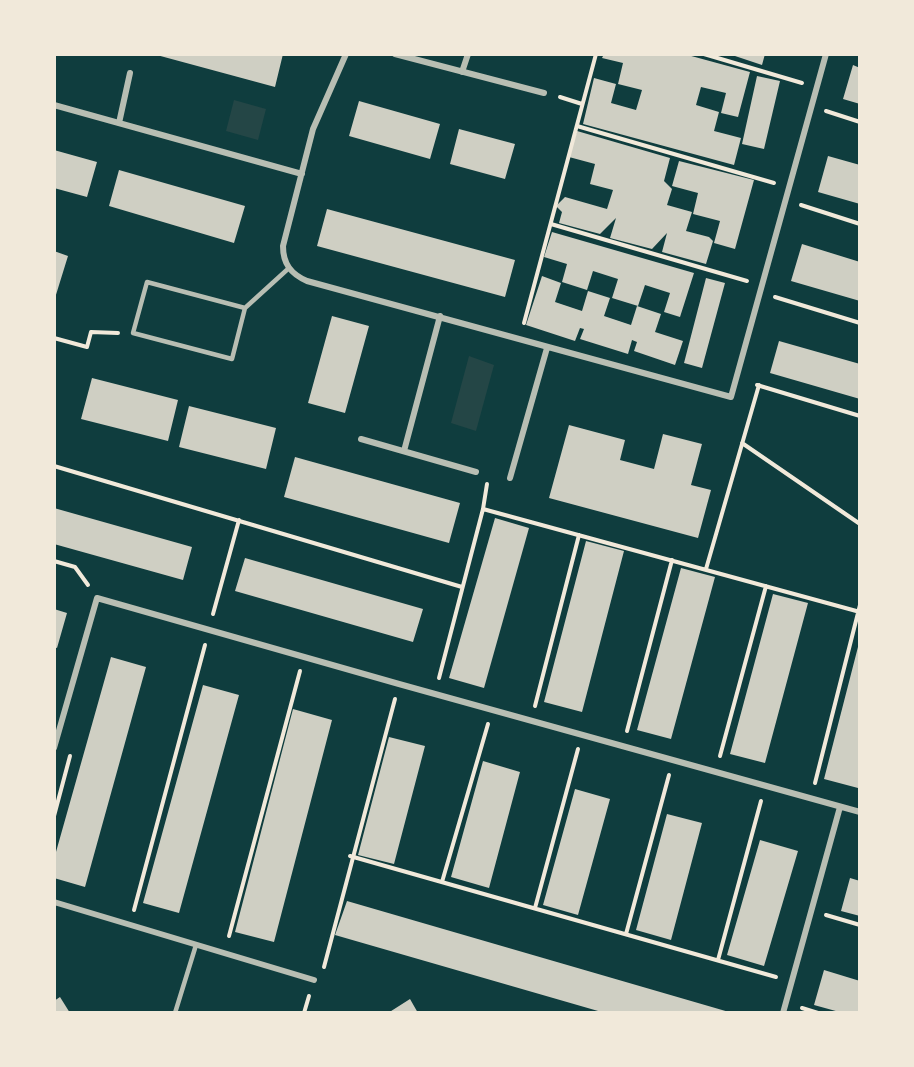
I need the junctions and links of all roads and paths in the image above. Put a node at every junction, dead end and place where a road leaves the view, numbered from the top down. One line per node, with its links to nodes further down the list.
1 (394, 54): 7 (street)
2 (468, 54): 7 (street)
3 (596, 54): 11 (path)
4 (704, 54): 9 (path)
5 (826, 54): 9 (street)
6 (346, 56): 17 (street)
7 (462, 72): 10 (street)
8 (130, 73): 15 (street)
9 (817, 87): 13 (street)
10 (544, 93): 11 (path)
11 (582, 104): 16 (path)
12 (54, 105): 15 (street)
13 (812, 107): 14 (path); 18 (street)
14 (860, 122)
15 (119, 123): 17 (street)
16 (576, 126): 18 (path); 20 (path)
17 (302, 174): 22 (street)
18 (789, 187): 19 (street)
19 (785, 200): 21 (path); 23 (street)
20 (550, 224): 23 (path); 29 (path)
21 (860, 224)
22 (289, 268): 24 (lane); 25 (street)
23 (761, 289): 26 (path); 31 (street)
24 (245, 308): 27 (lane); 27 (lane)
25 (440, 316): 29 (street); 36 (street)
26 (860, 323)
27 (133, 333): 28 (path)
28 (54, 338)
29 (520, 340): 30 (street)
30 (547, 348): 31 (street); 39 (street)
31 (736, 378): 32 (path)
32 (759, 385): 33 (path); 35 (path)
33 (860, 416)
34 (361, 439): 36 (street)
35 (741, 443): 42 (path); 46 (path)
36 (404, 451): 38 (street)
37 (54, 466): 41 (path)
38 (476, 472)
39 (510, 478): 40 (path)
40 (483, 508): 43 (path); 48 (path)
41 (239, 520): 48 (path); 52 (path)
42 (860, 524)
43 (579, 535): 44 (path); 57 (path)
44 (672, 560): 46 (path); 59 (path)
45 (54, 561): 49 (path)
46 (706, 569): 47 (path)
47 (766, 586): 51 (path); 62 (path)
48 (462, 587): 55 (path)
49 (97, 598): 52 (street); 60 (street)
50 (860, 605): 51 (path)
51 (859, 611): 64 (path)
52 (209, 630): 53 (street); 72 (path)
53 (304, 657): 54 (street); 76 (path)
54 (399, 684): 55 (street); 67 (path)
55 (435, 693): 56 (street)
56 (492, 709): 57 (street); 68 (path)
57 (532, 720): 58 (street)
58 (582, 734): 59 (street); 70 (path)
59 (623, 746): 61 (street)
60 (54, 748)
61 (673, 760): 62 (street); 74 (path)
62 (716, 772): 63 (street)
63 (765, 785): 64 (street); 77 (path)
64 (811, 798): 65 (street)
65 (840, 807): 66 (street); 71 (street)
66 (860, 812)
67 (352, 856): 68 (path); 78 (path)
68 (442, 882): 70 (path)
69 (54, 902): 75 (street)
70 (535, 908): 74 (path)
71 (811, 910): 73 (path); 80 (street)
72 (132, 916)
73 (860, 925)
74 (626, 934): 77 (path)
75 (196, 945): 79 (street); 81 (lane)
76 (226, 946)
77 (718, 960): 80 (path)
78 (321, 976)
79 (314, 980)
80 (791, 982): 82 (street)
81 (175, 1013)
82 (783, 1013)

